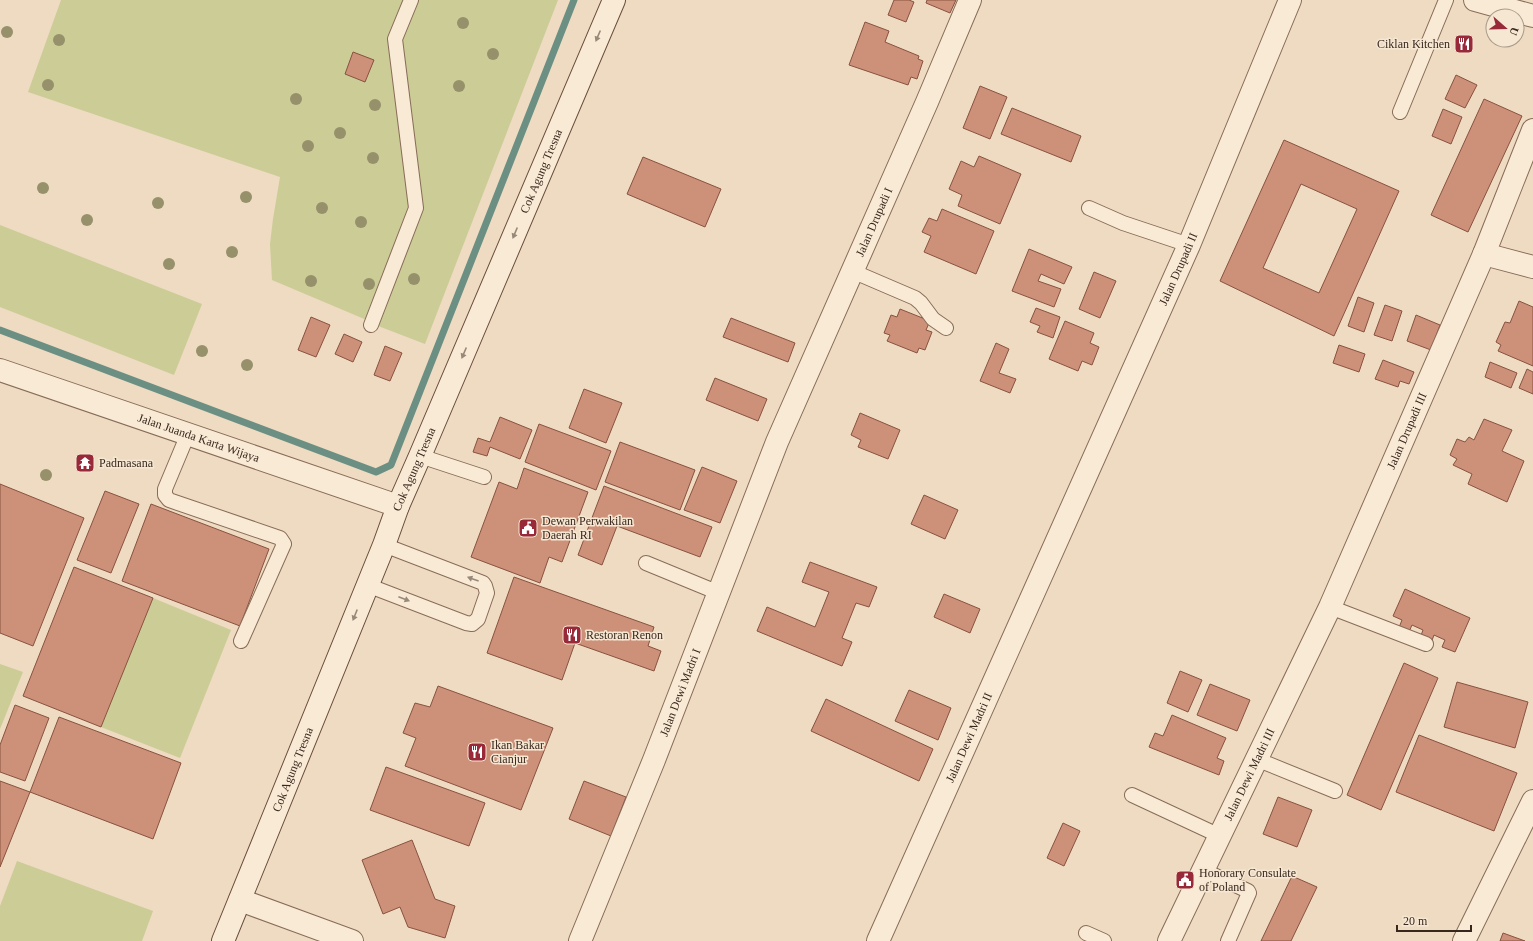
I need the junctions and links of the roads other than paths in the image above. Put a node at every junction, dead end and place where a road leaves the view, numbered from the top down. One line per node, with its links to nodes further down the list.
1 (411, 0): 15 (lane)
2 (614, 0): 20 (street, Cok Agung Tresna, one-way to 20)
3 (970, 0): 14 (street, Jalan Drupadi I)
4 (1290, 0): 11 (street, Jalan Drupadi II)
5 (1446, 0): 8 (lane)
6 (1475, 0): 7 (street)
7 (1533, 16)
8 (1400, 112)
9 (1533, 130): 12 (street, Jalan Drupadi III)
10 (1089, 208): 11 (lane)
11 (1189, 245): 23 (street, Jalan Drupadi II)
12 (1484, 254): 13 (street); 28 (street, Jalan Drupadi III)
13 (1533, 267)
14 (852, 271): 16 (lane); 19 (street, Jalan Drupadi I)
15 (371, 325)
16 (946, 328)
17 (0, 370): 18 (street, Jalan Juanda Karta Wijaya)
18 (188, 434): 22 (street, Jalan Juanda Karta Wijaya); 29 (lane)
19 (777, 442): 27 (street, Jalan Dewi Madri I)
20 (420, 456): 21 (lane); 22 (street, Cok Agung Tresna)
21 (484, 477)
22 (398, 506): 24 (street, Cok Agung Tresna)
23 (1060, 534): 42 (street, Jalan Dewi Madri II)
24 (384, 545): 26 (street, Cok Agung Tresna); 26 (lane, one-way to 24)
25 (646, 563): 27 (lane)
26 (367, 585): 37 (street, Cok Agung Tresna, one-way to 37)
27 (719, 593): 41 (street, Jalan Dewi Madri I)
28 (1330, 607): 30 (lane); 31 (street, Jalan Dewi Madri III)
29 (241, 641)
30 (1426, 644)
31 (1256, 760): 32 (lane); 35 (street, Jalan Dewi Madri III)
32 (1334, 791)
33 (1132, 795): 35 (lane)
34 (1533, 801): 46 (street)
35 (1220, 836): 36 (street, Jalan Dewi Madri III)
36 (1203, 870): 44 (street, Jalan Dewi Madri III); 45 (lane)
37 (240, 900): 39 (street, Cok Agung Tresna); 40 (street)
38 (1086, 933): 43 (lane)
39 (223, 941)
40 (352, 941)
41 (580, 941)
42 (878, 941)
43 (1104, 941)
44 (1169, 941)
45 (1228, 941)
46 (1464, 941)

